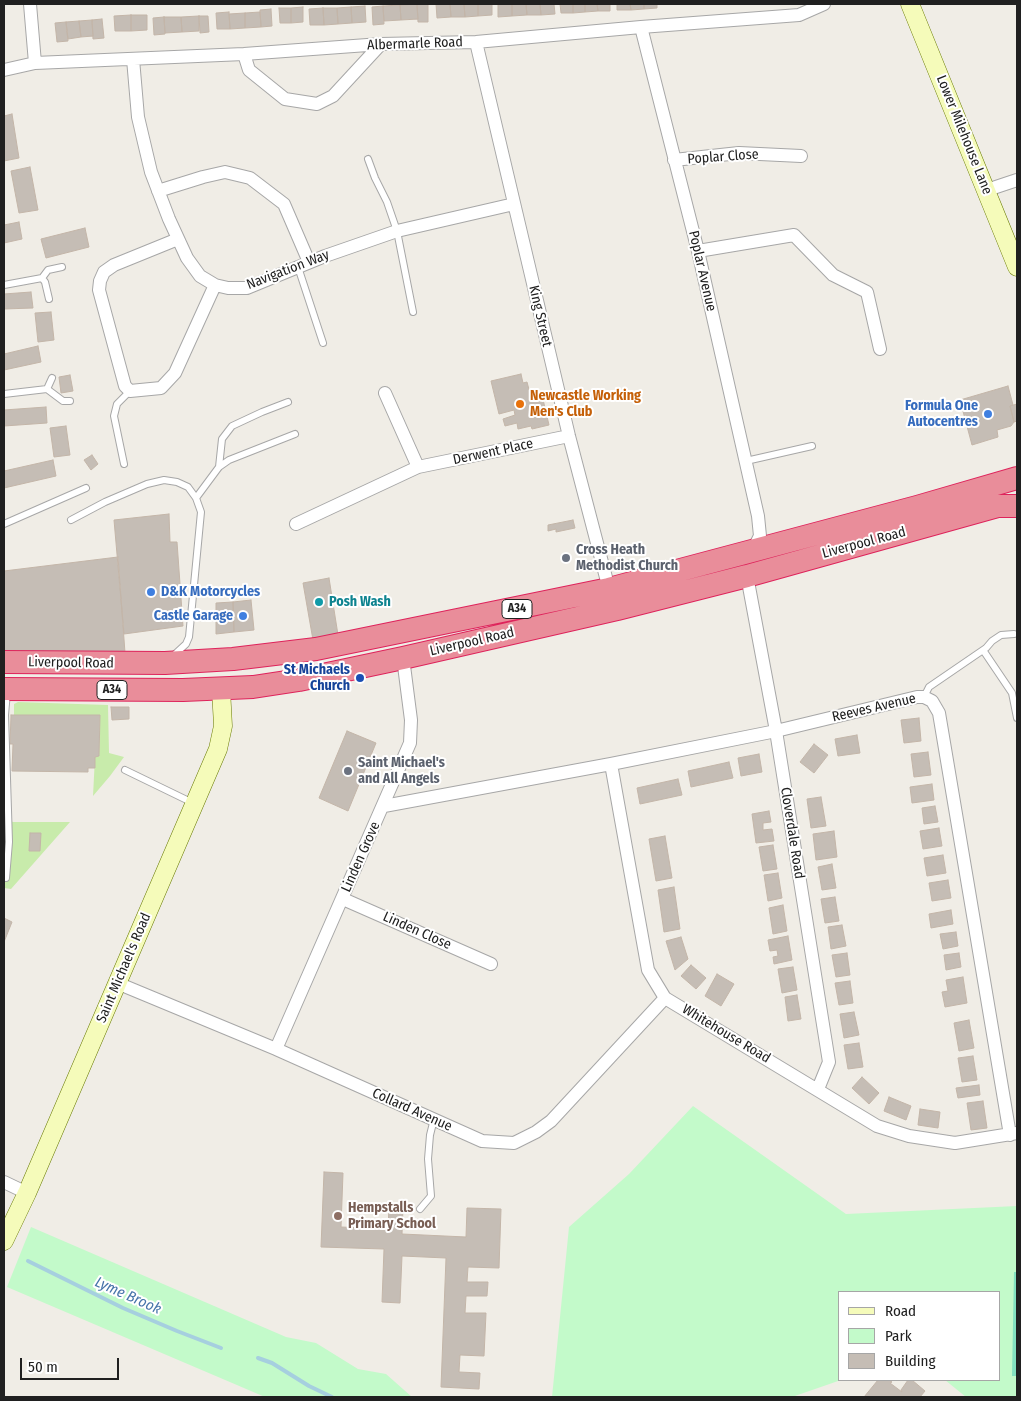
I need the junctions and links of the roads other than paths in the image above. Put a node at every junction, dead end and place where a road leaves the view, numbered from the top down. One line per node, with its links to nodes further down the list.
1 (30, 4): 9 (street)
2 (824, 4): 4 (street, Albermarle Road)
3 (910, 4): 15 (street, Lower Milehouse Lane)
4 (641, 27): 5 (street, Albermarle Road); 13 (street, Poplar Avenue)
5 (476, 42): 6 (street, Albermarle Road); 17 (street, King Street)
6 (381, 44): 7 (street, Albermarle Road); 7 (street)
7 (244, 54): 8 (street, Albermarle Road)
8 (132, 58): 9 (street, Albermarle Road); 16 (street, Navigation Way)
9 (35, 63): 10 (street, Albermarle Road)
10 (4, 70)
11 (801, 156): 13 (street, Poplar Close)
12 (368, 159): 18 (lane)
13 (674, 160): 20 (street, Poplar Avenue)
14 (1017, 180): 15 (street)
15 (987, 190): 23 (street, Lower Milehouse Lane)
16 (158, 191): 19 (street, Navigation Way); 21 (street)
17 (514, 204): 18 (street, Navigation Way); 39 (street, King Street)
18 (397, 231): 21 (street, Navigation Way); 28 (lane)
19 (178, 239): 26 (street, Navigation Way); 33 (street)
20 (698, 251): 30 (street); 41 (street, Poplar Avenue)
21 (304, 264): 26 (street, Navigation Way); 29 (lane)
22 (62, 267): 24 (lane)
23 (1017, 267)
24 (42, 278): 25 (lane); 27 (lane)
25 (4, 285)
26 (216, 285): 33 (street)
27 (49, 299)
28 (413, 312)
29 (323, 344)
30 (880, 349)
31 (52, 378): 32 (lane)
32 (47, 389): 34 (lane); 36 (lane)
33 (130, 391): 42 (lane)
34 (4, 394)
35 (385, 394): 43 (street)
36 (70, 401)
37 (288, 402): 44 (lane)
38 (295, 434): 44 (lane)
39 (569, 436): 43 (street, Derwent Place); 54 (street, King Street)
40 (812, 446): 41 (lane)
41 (746, 461): 52 (street, Poplar Avenue)
42 (124, 464)
43 (418, 467): 51 (street, Derwent Place)
44 (219, 468): 47 (lane)
45 (1017, 478): 52 (highway, Liverpool Road / A34)
46 (86, 488): 50 (lane)
47 (196, 498): 49 (lane); 59 (lane)
48 (1017, 506): 53 (highway, Liverpool Road / A34)
49 (71, 520)
50 (4, 524)
51 (296, 524)
52 (745, 553): 54 (highway, Liverpool Road / A34)
53 (746, 576): 57 (highway, Liverpool Road / A34); 65 (street, Cloverdale Road)
54 (609, 589): 61 (highway, Liverpool Road / A34)
55 (1014, 634): 56 (lane)
56 (983, 650): 63 (lane); 64 (lane)
57 (403, 658): 61 (highway, Liverpool Road / A34); 70 (street, Linden Grove)
58 (4, 662): 60 (highway, Liverpool Road / A34)
59 (165, 663): 60 (highway, Liverpool Road / A34); 61 (highway, Liverpool Road / A34)
60 (84, 664): 61 (highway, A34)
61 (225, 673): 62 (highway, Liverpool Road / A34); 69 (street, Saint Michael's Road)
62 (5, 689): 68 (lane)
63 (924, 697): 65 (street, Reeves Avenue); 79 (street, Reeves Avenue)
64 (1017, 718)
65 (776, 731): 66 (street, Reeves Avenue); 77 (street, Cloverdale Road)
66 (611, 764): 70 (street, Reeves Avenue); 75 (street, Whitehouse Road)
67 (125, 770): 69 (lane)
68 (6, 786): 71 (lane)
69 (194, 804): 74 (street, Saint Michael's Road)
70 (384, 806): 72 (street, Linden Grove)
71 (6, 878)
72 (343, 899): 73 (street, Linden Close); 76 (street, Linden Grove)
73 (491, 964)
74 (117, 983): 76 (street, Collard Avenue); 81 (street, Saint Michael's Road)
75 (665, 998): 77 (street, Whitehouse Road); 78 (street, Collard Avenue)
76 (276, 1049): 78 (street, Collard Avenue)
77 (818, 1089): 79 (street, Whitehouse Road)
78 (434, 1120): 82 (lane)
79 (1014, 1134)
80 (4, 1182): 81 (street)
81 (26, 1193): 83 (street, Saint Michael's Road)
82 (420, 1209)
83 (4, 1241)

